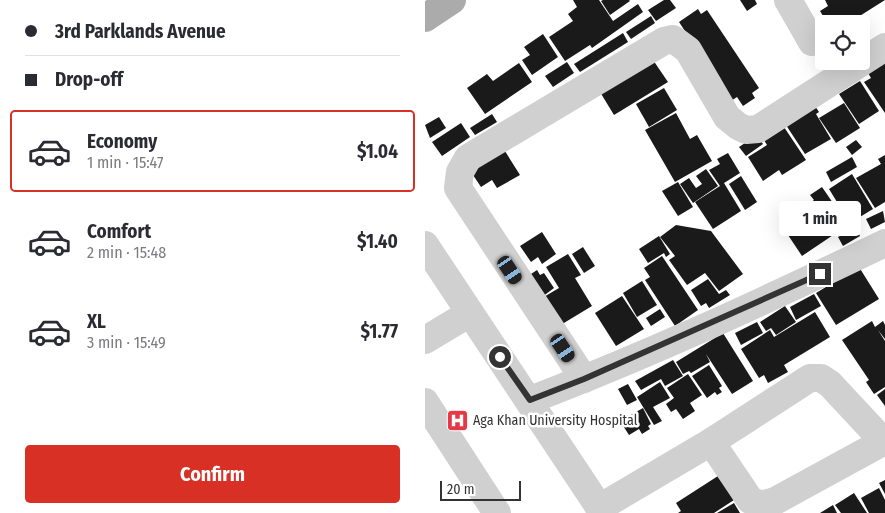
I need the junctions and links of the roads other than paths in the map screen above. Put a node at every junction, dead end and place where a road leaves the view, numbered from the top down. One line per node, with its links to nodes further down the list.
1 (452, 0): 3 (main road)
2 (788, 0): 4 (street)
3 (425, 18)
4 (812, 42)
5 (885, 47): 10 (street)
6 (885, 243): 10 (street)
7 (425, 245): 8 (street)
8 (470, 313): 9 (street); 11 (street)
9 (425, 340)
10 (584, 379): 11 (street)
11 (530, 400): 15 (street)
12 (425, 402): 16 (street)
13 (711, 442): 14 (street); 14 (street); 15 (street)
14 (884, 443)
15 (601, 510)
16 (497, 513)

